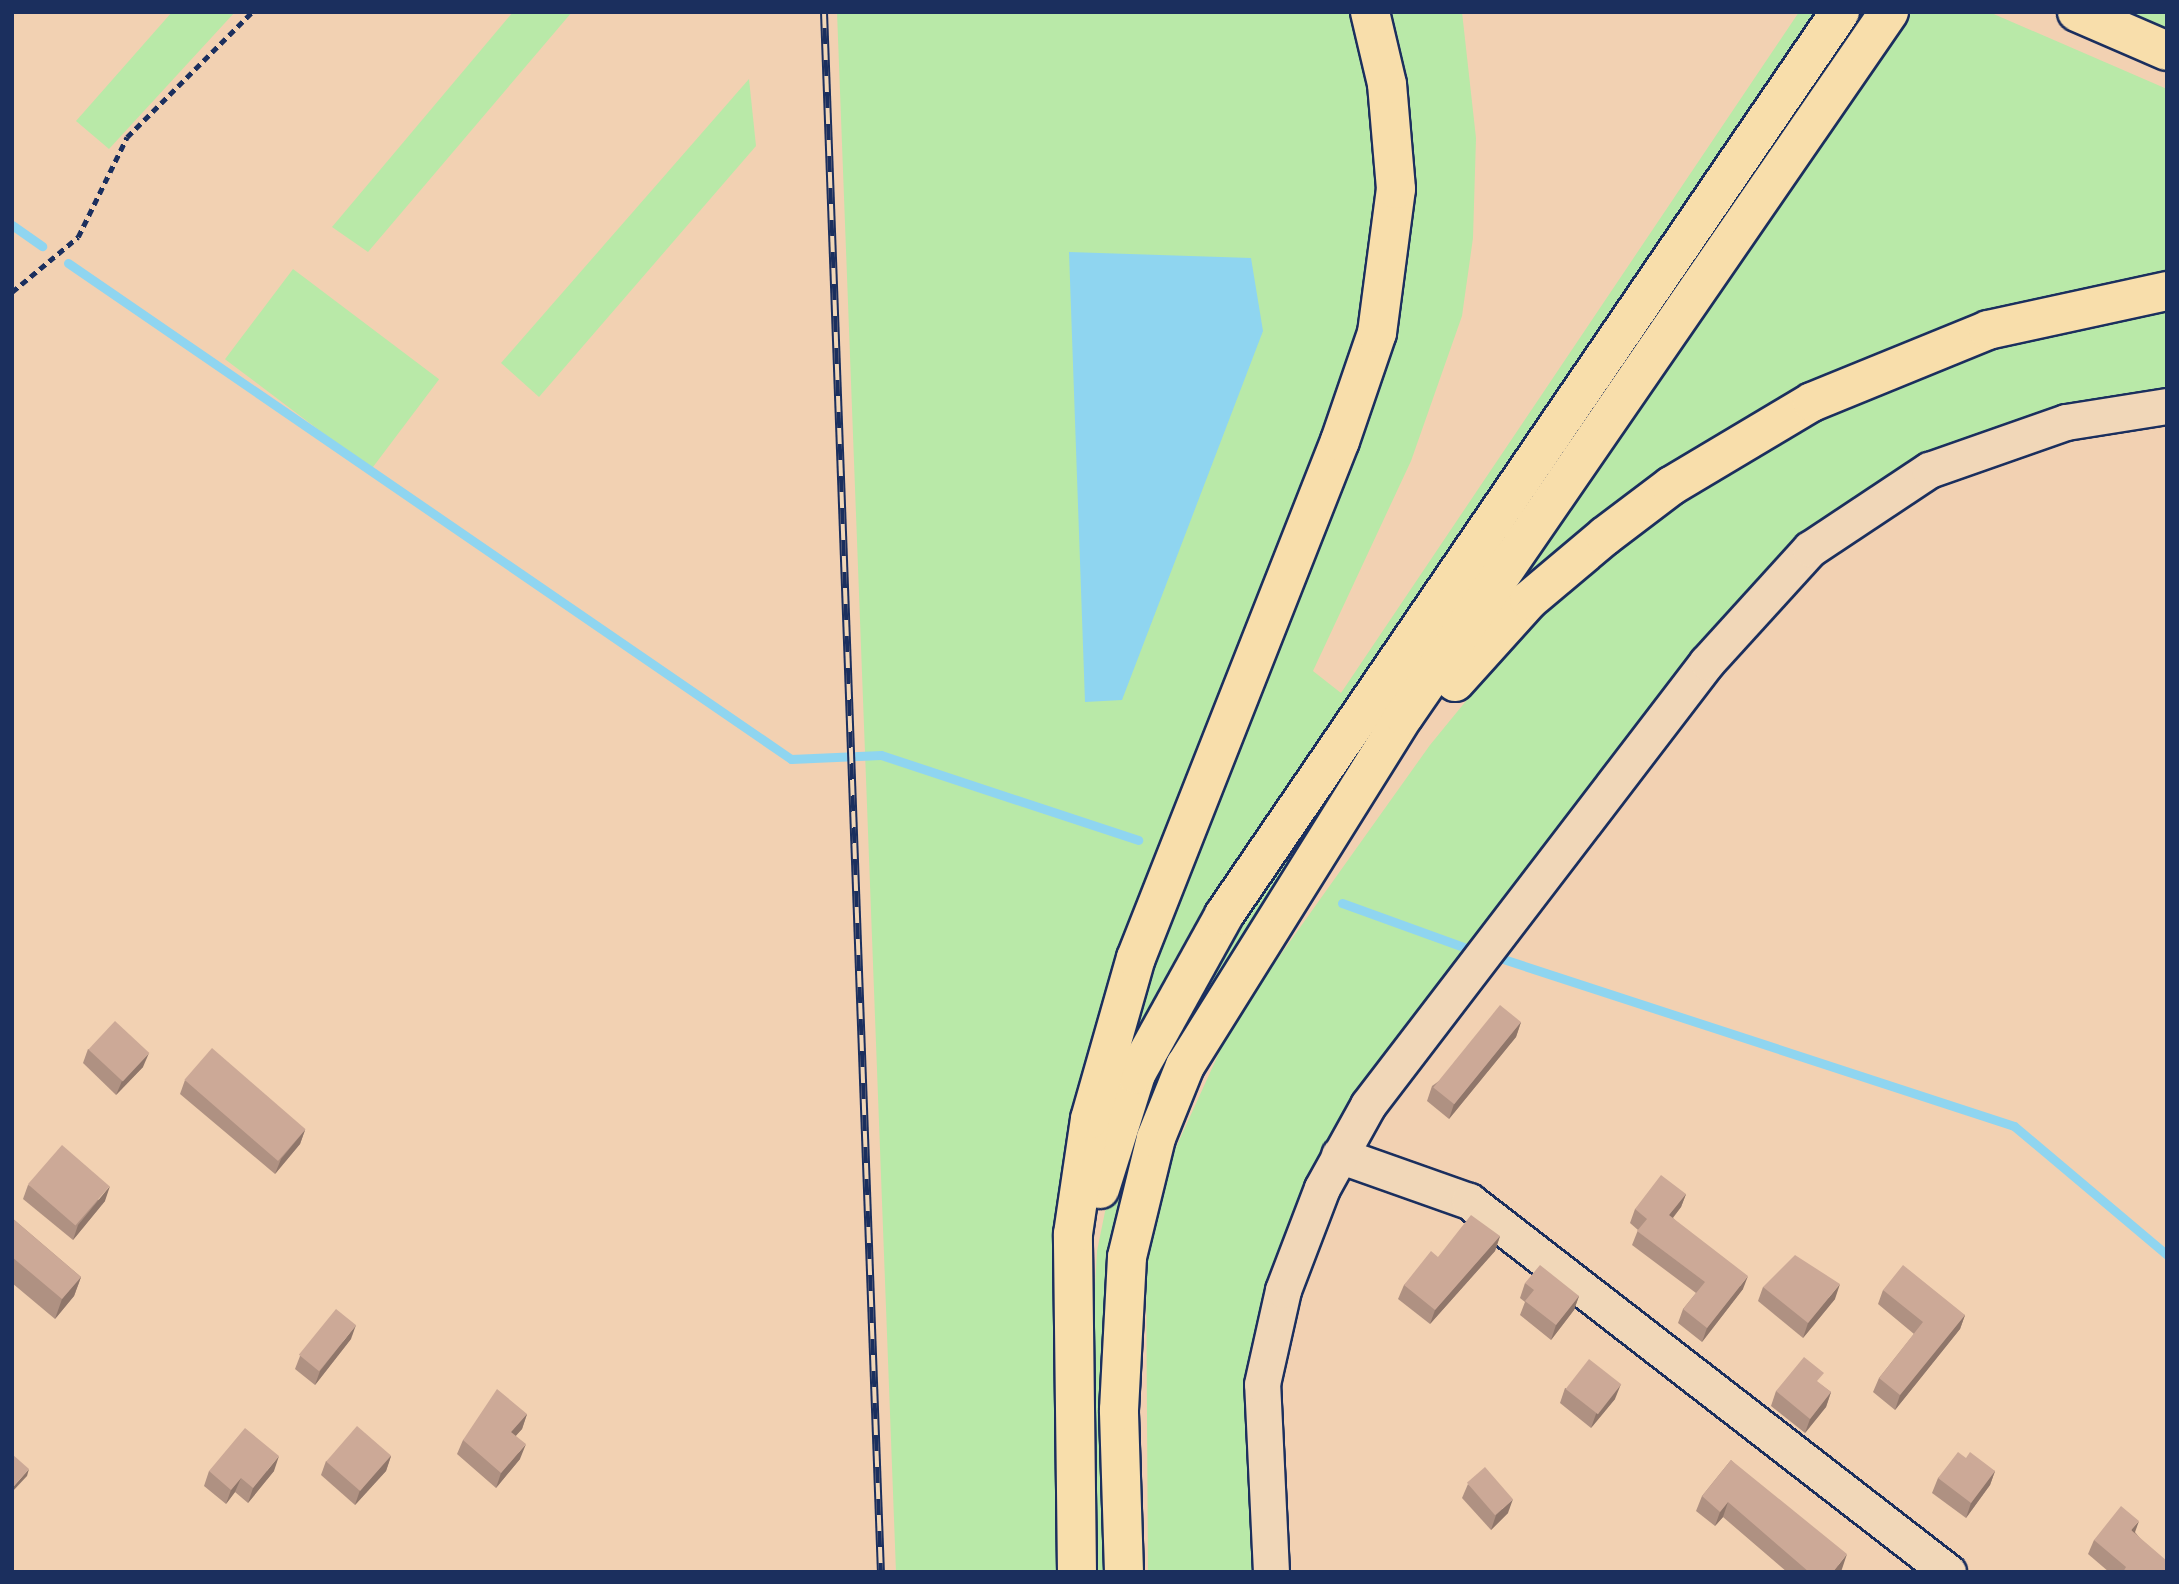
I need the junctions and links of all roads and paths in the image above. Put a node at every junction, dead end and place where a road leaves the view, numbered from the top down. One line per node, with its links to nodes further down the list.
1 (252, 12): 8 (path)
2 (1370, 12): 12 (highway)
3 (1840, 12): 12 (highway)
4 (1889, 12): 10 (highway)
5 (2077, 12): 6 (highway)
6 (2167, 51)
7 (2167, 291): 10 (highway)
8 (12, 292)
9 (2167, 406): 11 (street)
10 (1325, 845): 14 (highway)
11 (1339, 1155): 15 (street); 16 (street)
12 (1076, 1300): 13 (highway)
13 (1077, 1572)
14 (1124, 1572)
15 (1271, 1572)
16 (1948, 1572)

